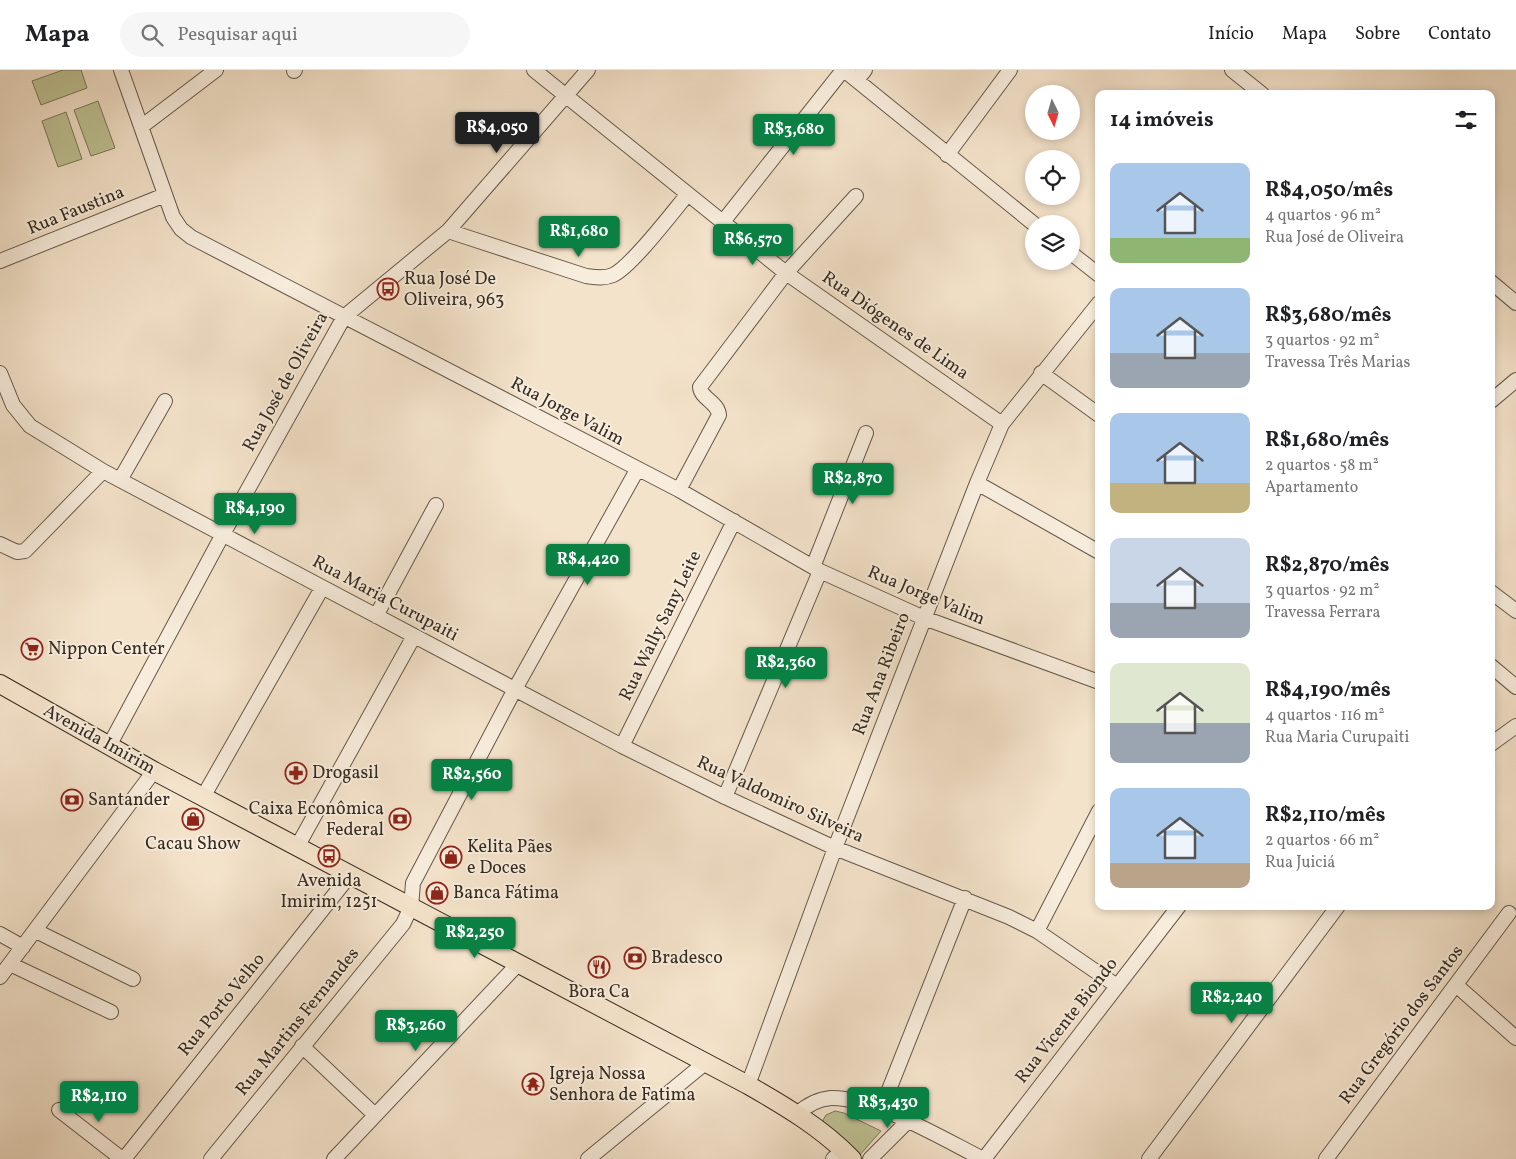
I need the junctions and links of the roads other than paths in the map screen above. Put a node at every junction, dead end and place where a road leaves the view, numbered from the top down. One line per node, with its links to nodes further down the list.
1 (121, 70): 11 (street, Rua Jorge Valim)
2 (216, 70): 11 (street)
3 (534, 70): 10 (street, Rua Diógenes de Lima)
4 (588, 70): 10 (street, Rua José de Oliveira)
5 (843, 70): 8 (street); 17 (street)
6 (1010, 70): 12 (street)
7 (1232, 70): 9 (street)
8 (861, 75): 12 (street)
9 (1257, 90)
10 (566, 97): 14 (street, Rua Diógenes de Lima); 18 (street, Rua José de Oliveira)
11 (141, 127): 13 (street, Rua Jorge Valim)
12 (947, 155): 16 (street)
13 (165, 196): 20 (street, Rua Faustina); 26 (street, Rua Jorge Valim)
14 (687, 196): 17 (street, Rua Diógenes de Lima); 18 (street)
15 (856, 196): 22 (street)
16 (1025, 217)
17 (722, 223): 22 (street, Rua Diógenes de Lima)
18 (448, 230): 26 (street, Rua José de Oliveira)
19 (1080, 261): 21 (street)
20 (0, 262)
21 (1095, 272)
22 (786, 274): 33 (street, Rua Diógenes de Lima); 39 (street)
23 (1495, 285): 24 (street)
24 (1516, 303)
25 (1095, 308): 28 (street, Rua Ana Ribeiro)
26 (344, 317): 35 (street, Rua Jorge Valim); 42 (street, Rua José de Oliveira)
27 (0, 373): 36 (street, Rua Maria Curupaiti)
28 (1041, 373): 32 (street); 33 (street, Rua Ana Ribeiro)
29 (1516, 380): 30 (street)
30 (1495, 398)
31 (164, 401): 37 (street)
32 (1095, 411)
33 (1002, 424): 38 (street, Rua Ana Ribeiro)
34 (866, 433): 45 (street)
35 (637, 470): 39 (street, Rua Jorge Valim); 56 (street)
36 (103, 471): 37 (street, Rua Maria Curupaiti); 43 (street)
37 (120, 480): 42 (street, Rua Maria Curupaiti)
38 (977, 482): 44 (street); 50 (street, Rua Ana Ribeiro)
39 (679, 490): 41 (street, Rua Jorge Valim)
40 (436, 505): 49 (street)
41 (734, 521): 45 (street, Rua Jorge Valim); 60 (street, Rua Wally Sany Leite)
42 (223, 534): 46 (street, Rua Maria Curupaiti); 59 (street, Rua José de Oliveira)
43 (0, 544)
44 (1095, 550)
45 (817, 569): 50 (street, Rua Jorge Valim); 63 (street)
46 (322, 588): 49 (street, Rua Maria Curupaiti); 62 (street)
47 (1495, 595): 48 (street)
48 (1516, 611)
49 (376, 616): 51 (street, Rua Maria Curupaiti)
50 (924, 618): 53 (street, Rua Jorge Valim); 66 (street, Rua Ana Ribeiro)
51 (414, 636): 56 (street, Rua Maria Curupaiti); 65 (street)
52 (1495, 669): 55 (street)
53 (1095, 681)
54 (0, 684): 59 (main road, Avenida Imirim)
55 (1516, 687)
56 (515, 689): 60 (street, Rua Valdomiro Silveira); 69 (street)
57 (1516, 726): 58 (street)
58 (1495, 741)
59 (109, 746): 61 (main road, Avenida Imirim)
60 (622, 746): 63 (street, Rua Valdomiro Silveira)
61 (154, 771): 62 (main road, Avenida Imirim); 73 (street)
62 (203, 797): 65 (main road, Avenida Imirim)
63 (725, 797): 66 (street, Rua Valdomiro Silveira)
64 (1095, 819): 74 (street)
65 (297, 847): 67 (main road, Avenida Imirim)
66 (835, 848): 68 (street, Rua Valdomiro Silveira); 87 (street, Rua Ana Ribeiro)
67 (350, 875): 69 (main road, Avenida Imirim); 94 (street, Rua Porto Velho)
68 (965, 898): 74 (street, Rua Valdomiro Silveira); 89 (street)
69 (411, 907): 78 (main road, Avenida Imirim); 85 (street, Rua Martins Fernandes)
70 (1176, 910): 82 (street, Rua Vicente Biondo)
71 (1335, 910): 100 (street)
72 (1509, 913): 81 (street, Rua Gregório dos Santos)
73 (36, 930): 76 (street); 80 (street)
74 (1037, 931): 82 (street, Rua Valdomiro Silveira)
75 (0, 934): 76 (street)
76 (23, 947): 77 (street)
77 (10, 964): 79 (street); 83 (street)
78 (518, 964): 86 (main road, Avenida Imirim); 91 (street)
79 (0, 977)
80 (133, 979)
81 (1456, 985): 84 (street); 101 (street, Rua Gregório dos Santos)
82 (1117, 986): 99 (street, Rua Vicente Biondo)
83 (111, 1012)
84 (1516, 1038)
85 (302, 1046): 91 (street); 95 (street, Rua Martins Fernandes)
86 (705, 1063): 87 (main road, Avenida Imirim); 97 (street)
87 (748, 1085): 90 (main road, Avenida Imirim)
88 (59, 1110): 94 (street)
89 (881, 1110): 90 (street); 92 (street)
90 (797, 1114): 93 (main road, Avenida Imirim)
91 (375, 1115): 96 (street)
92 (907, 1122): 98 (street); 99 (street)
93 (843, 1156)
94 (123, 1159)
95 (211, 1159)
96 (334, 1159)
97 (588, 1159)
98 (870, 1159)
99 (984, 1159)
100 (1150, 1159)
101 (1326, 1159)

